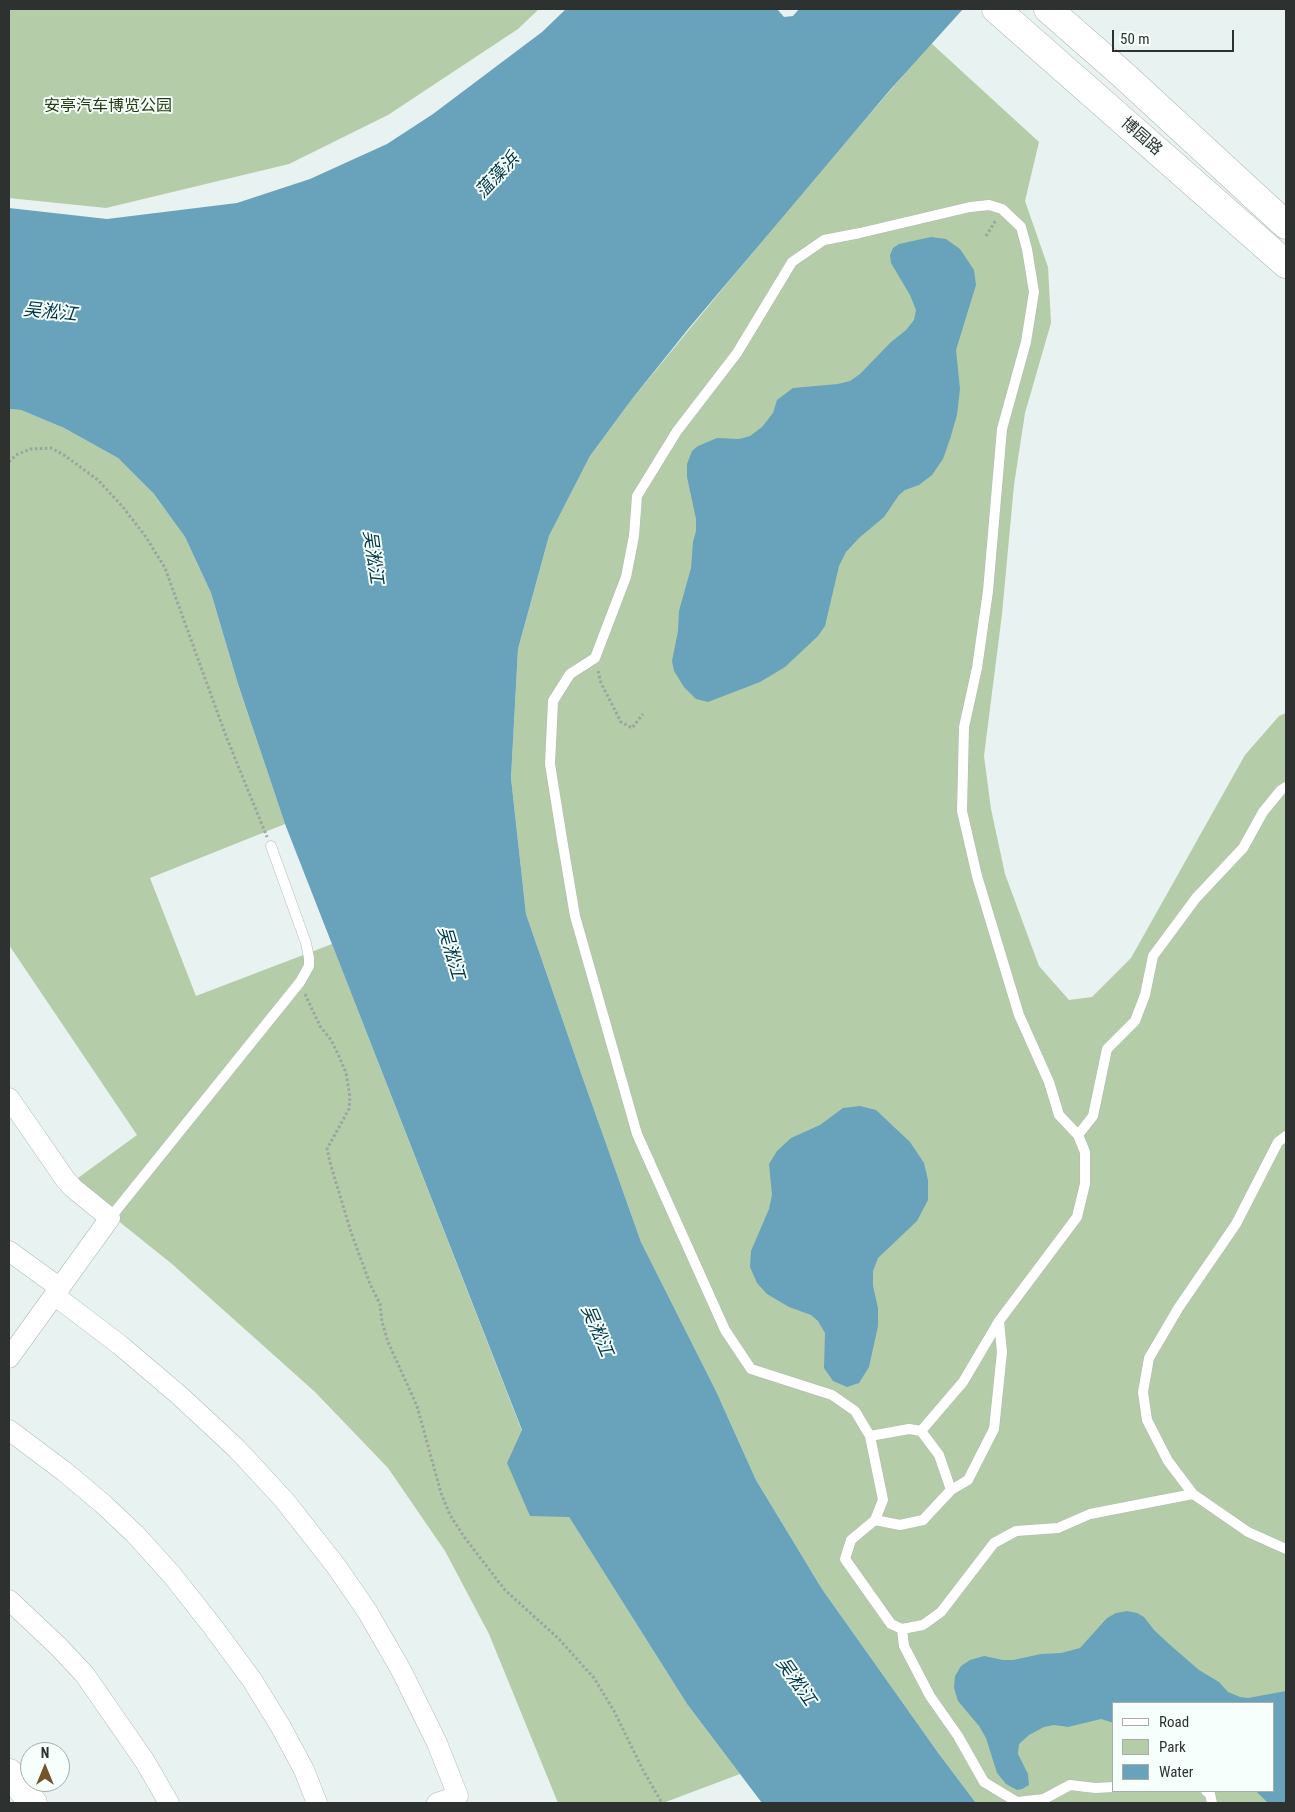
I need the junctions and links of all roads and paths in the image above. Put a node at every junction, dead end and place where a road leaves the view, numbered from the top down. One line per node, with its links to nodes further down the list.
1 (996, 9): 6 (main road, 博园路)
2 (1048, 9): 4 (main road, 博园路)
3 (1002, 208): 5 (path); 8 (lane); 14 (lane)
4 (1286, 225)
5 (986, 236)
6 (1286, 264)
7 (9, 462): 11 (path)
8 (595, 658): 9 (path); 23 (lane)
9 (643, 714)
10 (1286, 788): 14 (lane)
11 (271, 846): 12 (lane)
12 (300, 982): 16 (lane); 37 (path)
13 (9, 1098): 16 (street)
14 (1078, 1135): 19 (lane)
15 (1286, 1136): 25 (lane)
16 (110, 1218): 18 (street)
17 (9, 1251): 18 (street)
18 (57, 1292): 20 (street); 36 (street)
19 (998, 1320): 22 (lane); 24 (lane)
20 (9, 1358)
21 (9, 1430): 35 (street)
22 (921, 1431): 23 (lane); 24 (lane)
23 (870, 1436): 26 (lane)
24 (951, 1490): 26 (lane)
25 (1193, 1494): 27 (lane); 29 (lane)
26 (875, 1520): 29 (lane)
27 (1286, 1549)
28 (9, 1600): 34 (street)
29 (902, 1628): 31 (lane)
30 (9, 1772): 33 (main road)
31 (1112, 1787)
32 (1207, 1792): 38 (lane)
33 (34, 1803)
34 (169, 1803)
35 (317, 1803)
36 (437, 1803)
37 (662, 1803)
38 (1212, 1803)

